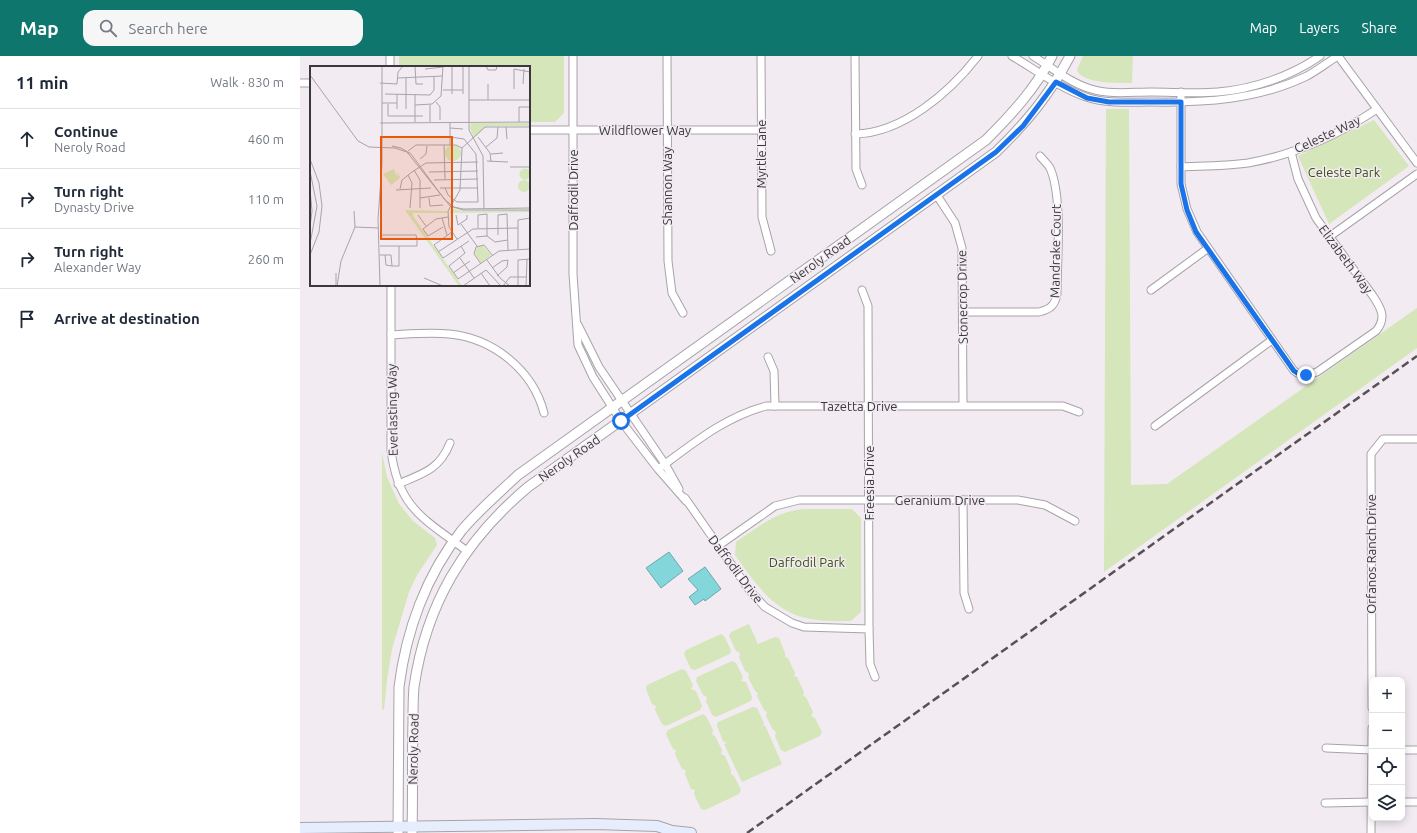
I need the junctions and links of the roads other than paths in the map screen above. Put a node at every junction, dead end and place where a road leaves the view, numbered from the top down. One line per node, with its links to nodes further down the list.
1 (573, 56): 20 (street, Daffodil Drive)
2 (667, 56): 21 (street, Shannon Way)
3 (761, 56): 22 (street, Myrtle Lane)
4 (855, 56): 23 (street)
5 (978, 56): 23 (street)
6 (1012, 56): 14 (street)
7 (1033, 56): 12 (street)
8 (1052, 56): 12 (street, Neroly Road)
9 (1070, 56): 13 (street, Neroly Road)
10 (1320, 56): 16 (street)
11 (1338, 56): 17 (street); 18 (street)
12 (1048, 65): 13 (street); 14 (street, Neroly Road)
13 (1061, 73): 15 (street, Neroly Road); 16 (street)
14 (1042, 74): 15 (street); 43 (street, Neroly Road)
15 (1056, 82): 17 (street); 30 (street, Neroly Road)
16 (1181, 92): 17 (street)
17 (1181, 102): 27 (street)
18 (1377, 109): 24 (street, Celeste Way); 26 (street)
19 (530, 130): 20 (street, Wildflower Way)
20 (572, 130): 21 (street, Wildflower Way); 39 (street, Daffodil Drive)
21 (667, 130): 22 (street, Wildflower Way); 38 (street, Shannon Way)
22 (761, 130): 33 (street, Myrtle Lane)
23 (855, 134): 29 (street)
24 (1291, 152): 27 (street, Celeste Way); 31 (street, Elizabeth Way)
25 (1040, 156): 37 (street, Mandrake Court)
26 (1417, 163)
27 (1181, 167): 32 (street)
28 (1417, 174): 31 (street)
29 (862, 185)
30 (936, 194): 37 (street, Stonecrop Drive); 50 (street, Neroly Road)
31 (1329, 237): 41 (street, Elizabeth Way)
32 (1207, 249): 36 (street); 41 (street)
33 (772, 251)
34 (391, 286): 40 (street, Everlasting Way)
35 (862, 290): 46 (street, Freesia Drive)
36 (1151, 290)
37 (963, 312): 44 (street, Stonecrop Drive)
38 (683, 313)
39 (577, 323): 43 (street, Daffodil Drive); 47 (street, Daffodil Drive)
40 (391, 335): 49 (street); 57 (street, Everlasting Way)
41 (1272, 340): 52 (street)
42 (768, 357): 45 (street)
43 (621, 401): 47 (street, Neroly Road); 50 (street, Daffodil Drive)
44 (963, 405): 46 (street, Tazetta Drive); 48 (street, Tazetta Drive)
45 (775, 406): 46 (street, Tazetta Drive); 55 (street, Tazetta Drive)
46 (869, 406): 58 (street, Freesia Drive)
47 (612, 408): 51 (street, Daffodil Drive); 62 (street, Neroly Road)
48 (1079, 412)
49 (544, 413)
50 (631, 414): 51 (street, Neroly Road); 55 (street, Daffodil Drive)
51 (621, 421): 56 (street, Daffodil Drive); 64 (street, Neroly Road)
52 (1155, 426)
53 (1417, 439): 68 (street, Orfanos Ranch Drive)
54 (450, 443): 57 (street)
55 (665, 464): 56 (street, Tazetta Drive); 60 (street, Daffodil Drive)
56 (658, 469): 60 (street, Daffodil Drive)
57 (398, 484): 62 (street, Everlasting Way)
58 (869, 500): 59 (street, Geranium Drive); 63 (street, Geranium Drive); 66 (street, Freesia Drive)
59 (963, 500): 61 (street, Geranium Drive); 65 (street)
60 (686, 501): 63 (street, Daffodil Drive)
61 (1075, 521)
62 (454, 541): 64 (street, Everlasting Way); 80 (street, Neroly Road)
63 (718, 546): 66 (street, Daffodil Drive)
64 (467, 551): 81 (street, Neroly Road)
65 (969, 609)
66 (869, 629): 67 (street, Freesia Drive)
67 (875, 677)
68 (1372, 677)
69 (1326, 748): 70 (street)
70 (1369, 750)
71 (1405, 750): 72 (street)
72 (1417, 750)
73 (1325, 802): 74 (street)
74 (1369, 802)
75 (1405, 802): 76 (street)
76 (1417, 802)
77 (1371, 821): 84 (street)
78 (300, 828): 80 (main road)
79 (594, 829): 81 (main road); 82 (main road)
80 (398, 830): 81 (main road)
81 (412, 830)
82 (668, 832): 83 (main road)
83 (691, 833)
84 (1371, 833)

